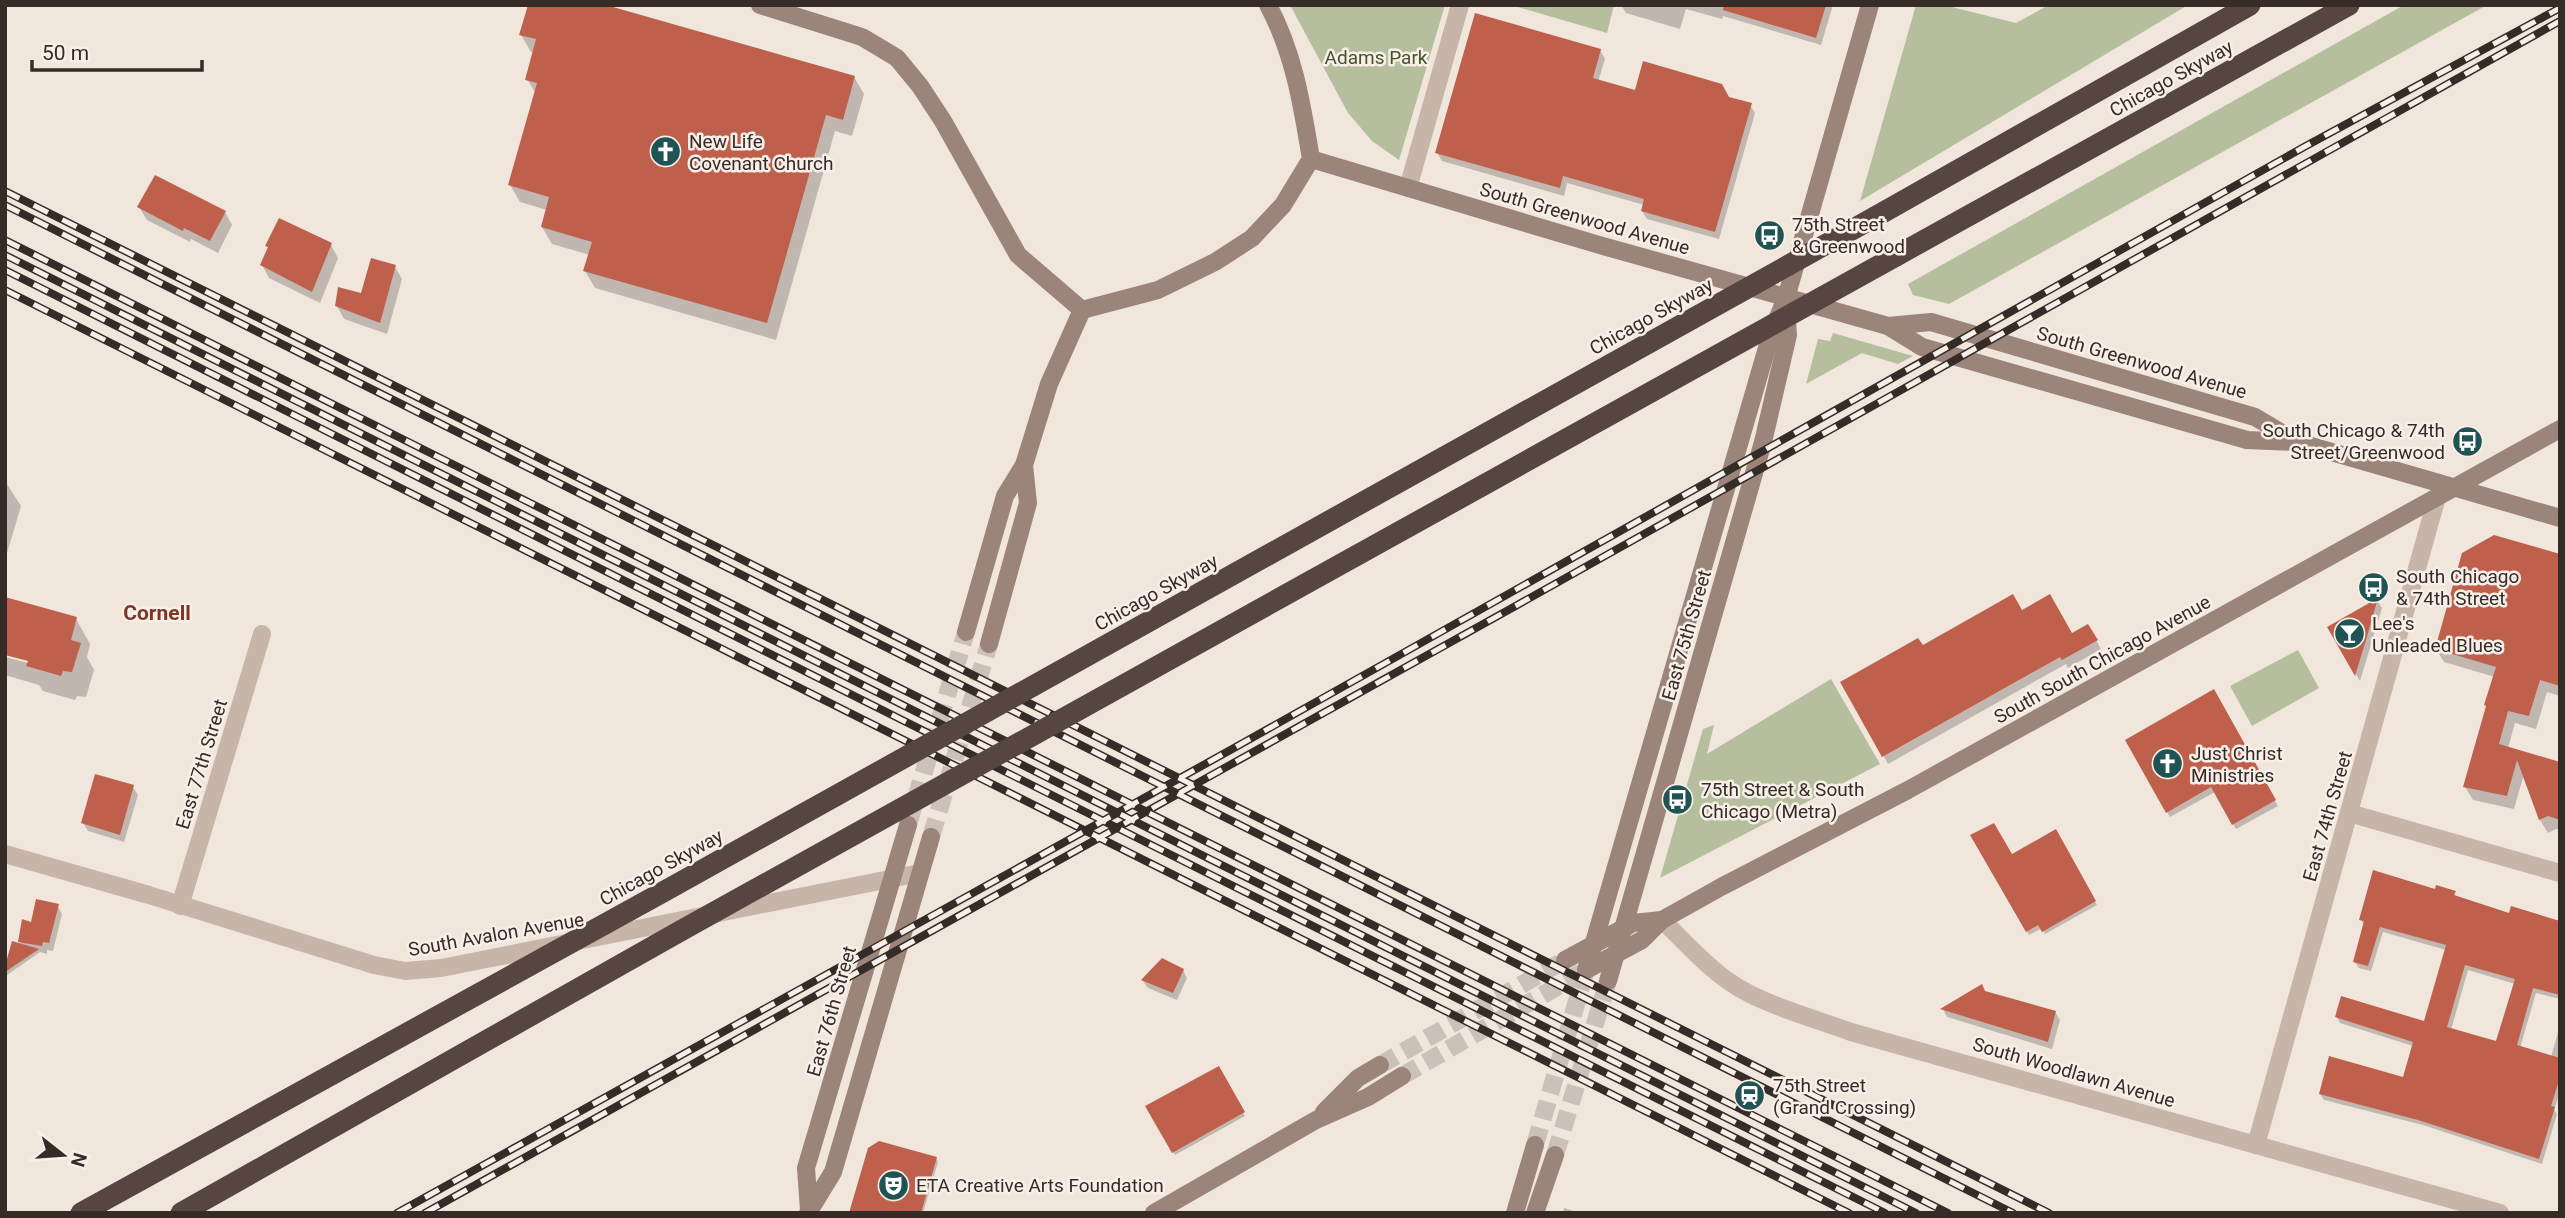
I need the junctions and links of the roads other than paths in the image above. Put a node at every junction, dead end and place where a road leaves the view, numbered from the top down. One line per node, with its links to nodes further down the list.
1 (760, 5): 10 (street)
2 (1268, 5): 7 (street)
3 (1460, 5): 8 (street)
4 (1870, 5): 9 (street, East 75th Street)
5 (2250, 5): 43 (highway, Chicago Skyway, bridge)
6 (2349, 5): 44 (highway, Chicago Skyway, bridge)
7 (1311, 159): 8 (street, South Greenwood Avenue); 10 (street)
8 (1408, 188): 9 (street, South Greenwood Avenue)
9 (1786, 298): 11 (street, South Greenwood Avenue); 30 (street, East 75th Street); 31 (street, East 75th Street)
10 (1082, 310): 14 (street)
11 (1888, 326): 13 (street, South Greenwood Avenue); 13 (street, South Greenwood Avenue)
12 (2560, 429): 15 (street, South South Chicago Avenue)
13 (2297, 442): 15 (street, South Greenwood Avenue)
14 (1024, 465): 18 (street); 20 (street)
15 (2454, 488): 16 (street, South South Chicago Avenue); 17 (street, South Greenwood Avenue)
16 (2437, 497): 21 (street, East 74th Street); 29 (street, South South Chicago Avenue)
17 (2560, 518)
18 (966, 632)
19 (262, 635): 28 (street, East 77th Street)
20 (989, 644)
21 (2349, 813): 26 (street); 40 (street, East 74th Street)
22 (908, 825): 27 (street, East 76th Street)
23 (931, 837): 25 (street, East 76th Street)
24 (5, 854): 28 (street, South Avalon Avenue)
25 (920, 873): 27 (street, South Avalon Avenue); 42 (street, East 76th Street)
26 (2560, 873)
27 (892, 879): 28 (street, South Avalon Avenue); 42 (street, East 76th Street)
28 (180, 906)
29 (1662, 920): 30 (street, South South Chicago Avenue); 32 (street, South South Chicago Avenue); 40 (street, South Woodlawn Avenue)
30 (1623, 929): 31 (street, South South Chicago Avenue); 32 (street, East 75th Street)
31 (1593, 945): 33 (street, South South Chicago Avenue); 34 (street, East 75th Street)
32 (1616, 955): 34 (street, South South Chicago Avenue); 35 (street, East 75th Street)
33 (1565, 960)
34 (1586, 970)
35 (1608, 981)
36 (1380, 1065): 38 (street)
37 (1402, 1076): 38 (street)
38 (1315, 1120): 45 (street)
39 (1535, 1145): 46 (street)
40 (2256, 1145): 48 (street, South Woodlawn Avenue)
41 (1555, 1155): 47 (street)
42 (808, 1211)
43 (81, 1213)
44 (181, 1213)
45 (1154, 1213)
46 (1515, 1213)
47 (1535, 1213)
48 (2500, 1213)

